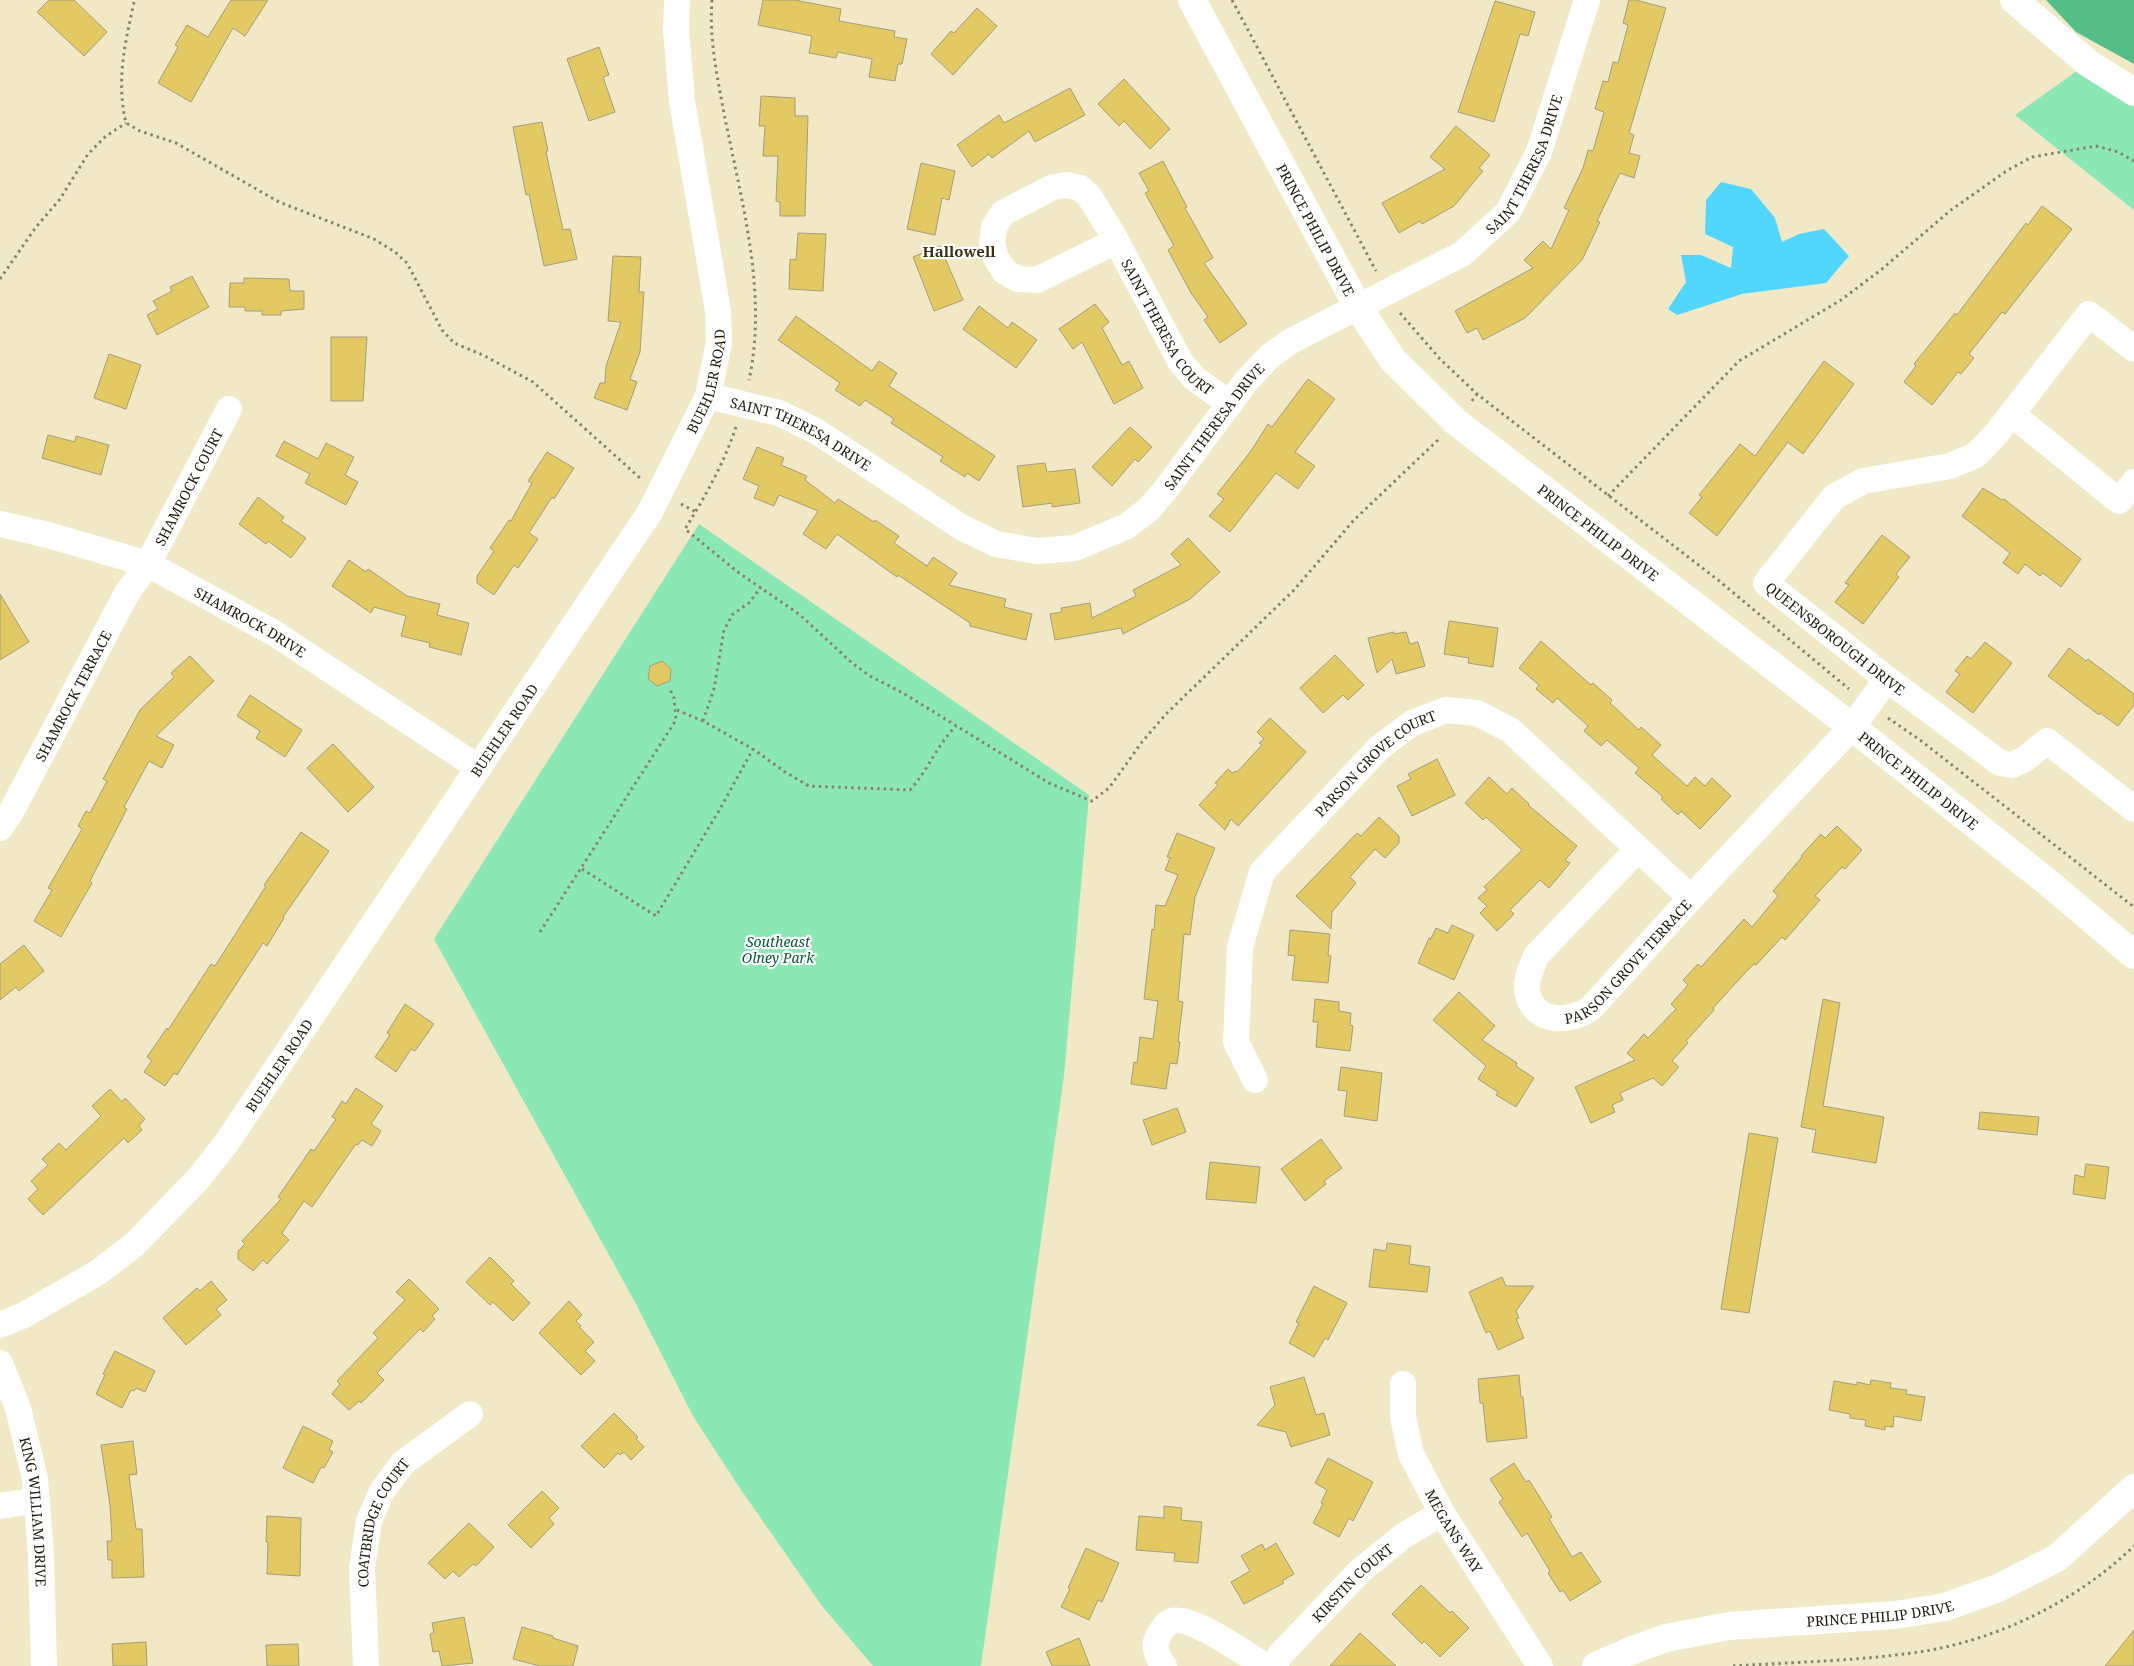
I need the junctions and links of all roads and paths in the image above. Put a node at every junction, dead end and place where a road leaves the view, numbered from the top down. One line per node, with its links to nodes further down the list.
1 (677, 0): 16 (street, BUEHLER ROAD)
2 (1192, 0): 13 (street, PRINCE PHILIP DRIVE)
3 (1232, 0): 12 (path)
4 (1587, 0): 12 (street, SAINT THERESA DRIVE)
5 (2014, 0): 7 (street)
6 (134, 2): 8 (path)
7 (2134, 92)
8 (126, 123): 11 (path); 22 (path)
9 (2134, 161): 23 (path)
10 (1116, 240): 10 (street, SAINT THERESA COURT); 17 (street, SAINT THERESA COURT)
11 (0, 279)
12 (1387, 293): 13 (street, SAINT THERESA DRIVE); 15 (path)
13 (1358, 307): 17 (street, SAINT THERESA DRIVE); 20 (street, PRINCE PHILIP DRIVE)
14 (2134, 349): 19 (street, QUEENSBOROUGH DRIVE)
15 (1477, 394): 20 (path); 23 (path)
16 (708, 396): 17 (street, SAINT THERESA DRIVE); 22 (street, BUEHLER ROAD)
17 (1230, 404)
18 (229, 409): 25 (street, SHAMROCK COURT)
19 (2012, 414): 21 (street); 27 (street, QUEENSBOROUGH DRIVE)
20 (1456, 422): 32 (path); 33 (street, PRINCE PHILIP DRIVE)
21 (2134, 482)
22 (659, 494): 26 (path); 35 (street, BUEHLER ROAD)
23 (1608, 496): 29 (path)
24 (0, 524): 25 (street, SHAMROCK DRIVE)
25 (148, 564): 35 (street, SHAMROCK DRIVE); 37 (street, SHAMROCK TERRACE)
26 (761, 587): 31 (path); 32 (path)
27 (1887, 679): 29 (street, PARSON GROVE TERRACE); 36 (street, QUEENSBOROUGH DRIVE)
28 (669, 687): 30 (path)
29 (1867, 705): 33 (street, PARSON GROVE TERRACE); 41 (path)
30 (676, 710): 31 (path); 39 (path)
31 (703, 721): 34 (path)
32 (956, 726): 34 (path)
33 (1852, 727): 40 (street, PARSON GROVE TERRACE); 43 (street, PRINCE PHILIP DRIVE)
34 (753, 749): 39 (path)
35 (478, 768): 45 (street, BUEHLER ROAD)
36 (2134, 809)
37 (0, 828)
38 (1638, 849): 40 (street, PARSON GROVE COURT); 40 (street, PARSON GROVE TERRACE); 44 (street, PARSON GROVE COURT)
39 (582, 869): 42 (path)
40 (1691, 898)
41 (2134, 907)
42 (540, 932)
43 (2134, 955)
44 (1256, 1080)
45 (0, 1325)
46 (0, 1363): 50 (street, KING WILLIAM DRIVE)
47 (1403, 1384): 52 (street, MEGANS WAY)
48 (470, 1414): 54 (street, COATBRIDGE COURT)
49 (2134, 1488): 59 (street, PRINCE PHILIP DRIVE)
50 (37, 1500): 51 (street); 53 (street, KING WILLIAM DRIVE)
51 (0, 1506)
52 (1442, 1512): 57 (street, KIRSTIN COURT); 58 (street, MEGANS WAY)
53 (44, 1666)
54 (366, 1666)
55 (1164, 1666): 56 (street)
56 (1265, 1666)
57 (1274, 1666)
58 (1540, 1666)
59 (1596, 1666)

